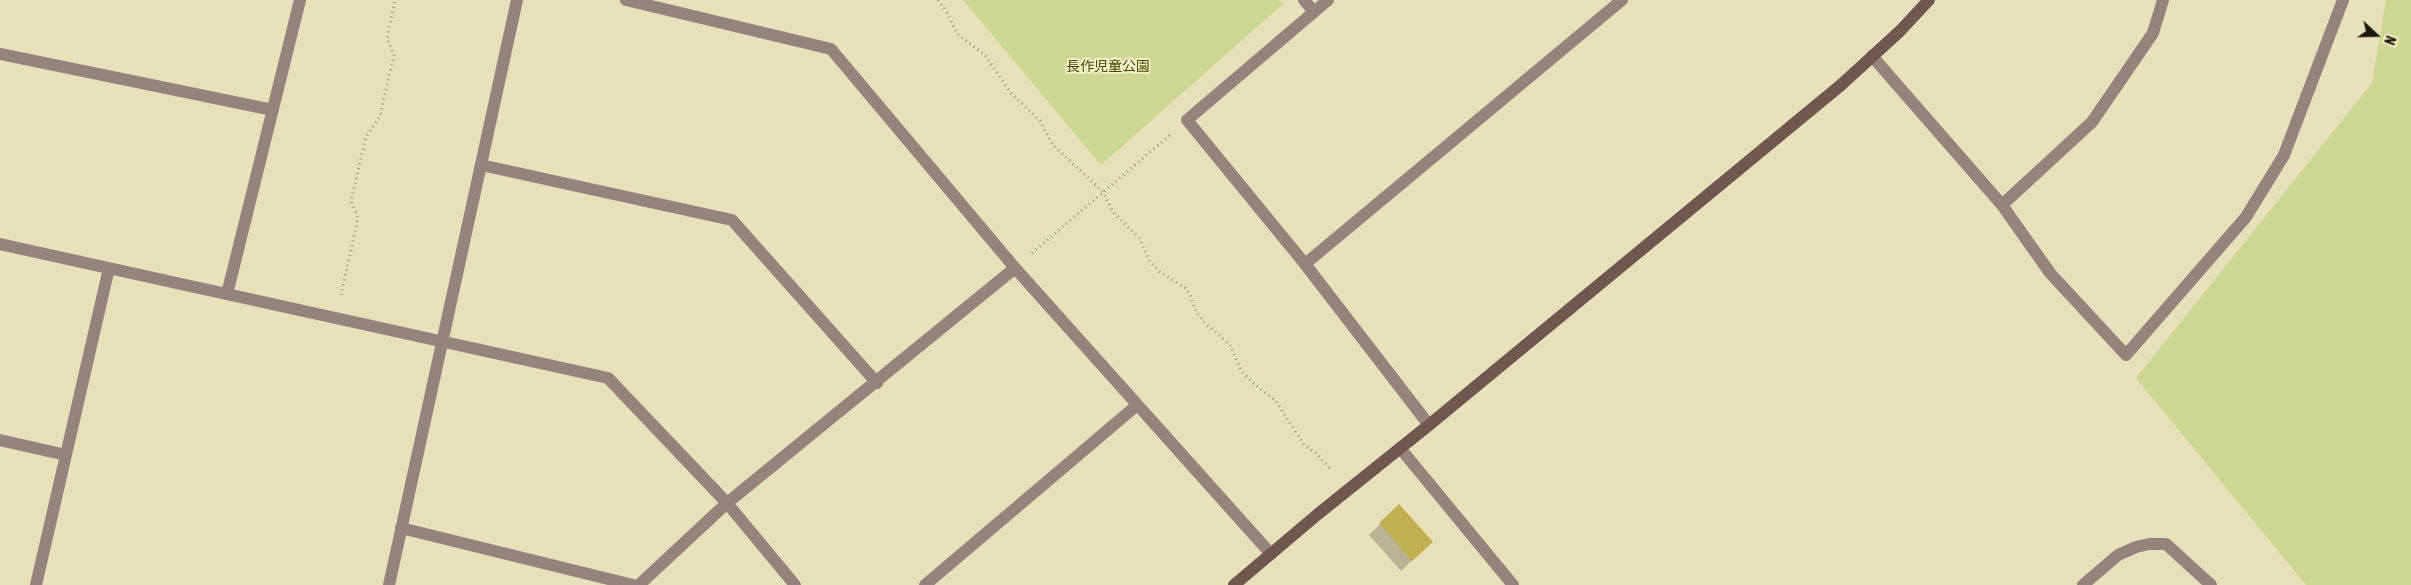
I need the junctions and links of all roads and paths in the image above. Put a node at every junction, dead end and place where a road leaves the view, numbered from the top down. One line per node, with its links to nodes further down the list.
1 (300, 0): 15 (street)
2 (395, 0): 25 (path)
3 (517, 0): 17 (street)
4 (626, 0): 23 (street)
5 (938, 0): 18 (path)
6 (1304, 0): 12 (street)
7 (1328, 0): 12 (street)
8 (1622, 0): 21 (street)
9 (1929, 0): 14 (street)
10 (2163, 0): 19 (street)
11 (2343, 0): 19 (street)
12 (1314, 12): 16 (street)
13 (0, 54): 15 (street)
14 (1872, 56): 19 (street); 29 (street)
15 (273, 110): 24 (street)
16 (1187, 120): 18 (path); 21 (street)
17 (481, 165): 26 (street); 27 (street)
18 (1103, 192): 23 (path); 33 (path)
19 (2002, 206)
20 (0, 244): 22 (street)
21 (1304, 264): 29 (street)
22 (109, 268): 24 (street); 32 (street)
23 (1015, 268): 27 (street); 28 (street)
24 (227, 294): 25 (street)
25 (337, 318): 26 (street)
26 (442, 341): 34 (street); 35 (street)
27 (877, 383): 34 (street)
28 (1136, 406): 36 (street); 42 (street)
29 (1429, 425): 31 (street)
30 (0, 440): 32 (street)
31 (1400, 448): 36 (street); 44 (street)
32 (66, 455): 37 (street)
33 (1334, 474)
34 (727, 503): 40 (street); 41 (street)
35 (401, 528): 38 (street); 39 (street)
36 (1270, 554): 43 (street)
37 (36, 585)
38 (389, 585)
39 (633, 585)
40 (640, 585)
41 (795, 585)
42 (925, 585)
43 (1234, 585)
44 (1513, 585)
45 (2083, 585): 46 (street)
46 (2210, 585)

